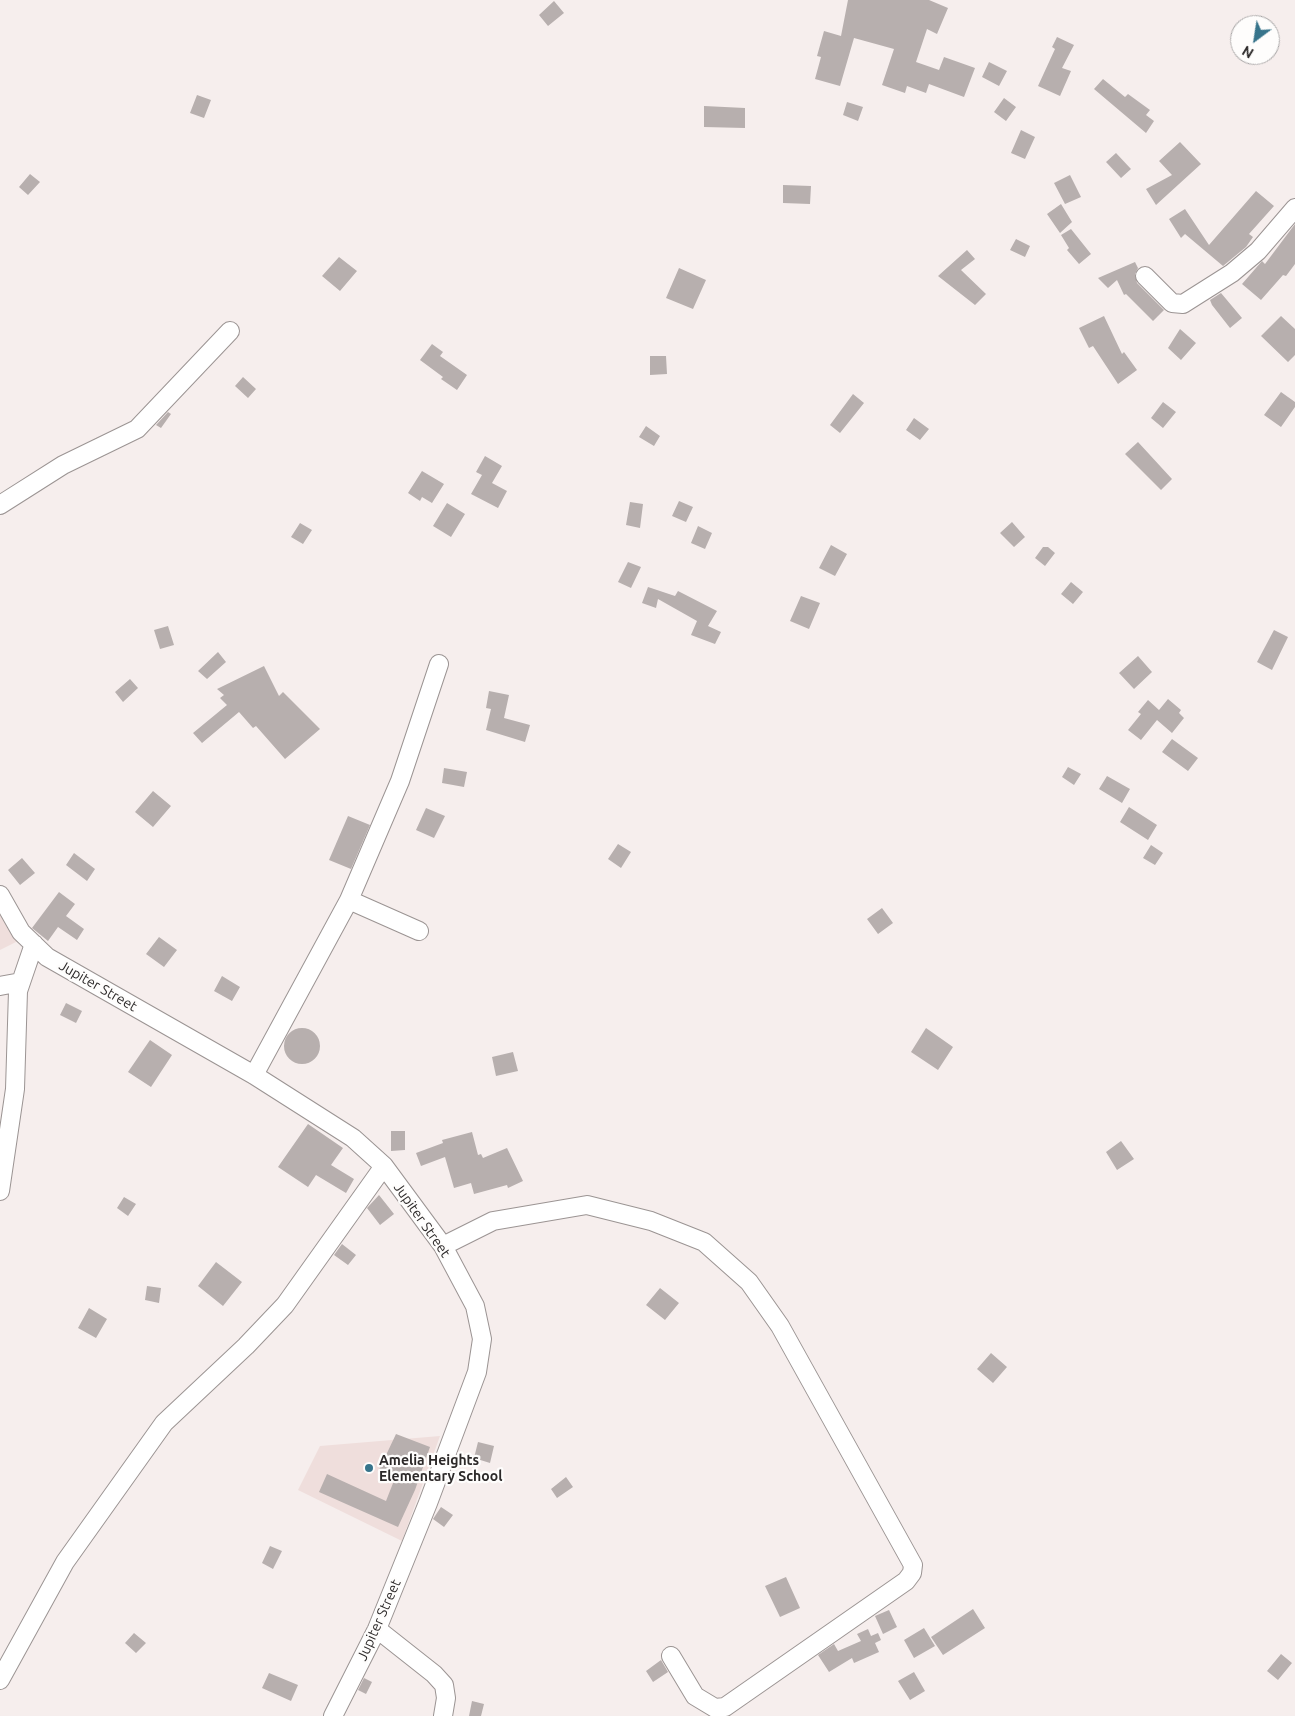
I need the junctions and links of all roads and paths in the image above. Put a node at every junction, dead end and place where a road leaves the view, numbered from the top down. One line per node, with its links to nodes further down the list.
1 (1295, 208): 2 (street)
2 (1145, 276)
3 (230, 331): 4 (street)
4 (0, 505)
5 (439, 664): 7 (street)
6 (0, 896): 9 (street, Jupiter Street)
7 (349, 900): 8 (street); 12 (street)
8 (419, 931)
9 (34, 944): 10 (street); 12 (street, Jupiter Street)
10 (21, 982): 11 (street); 14 (street)
11 (0, 986)
12 (254, 1075): 13 (street, Jupiter Street)
13 (384, 1166): 15 (street, Jupiter Street); 18 (street)
14 (0, 1191)
15 (444, 1246): 16 (street, Jupiter Street); 17 (street)
16 (377, 1629): 19 (street, Jupiter Street); 20 (street)
17 (671, 1656)
18 (0, 1680)
19 (333, 1716)
20 (443, 1716)

